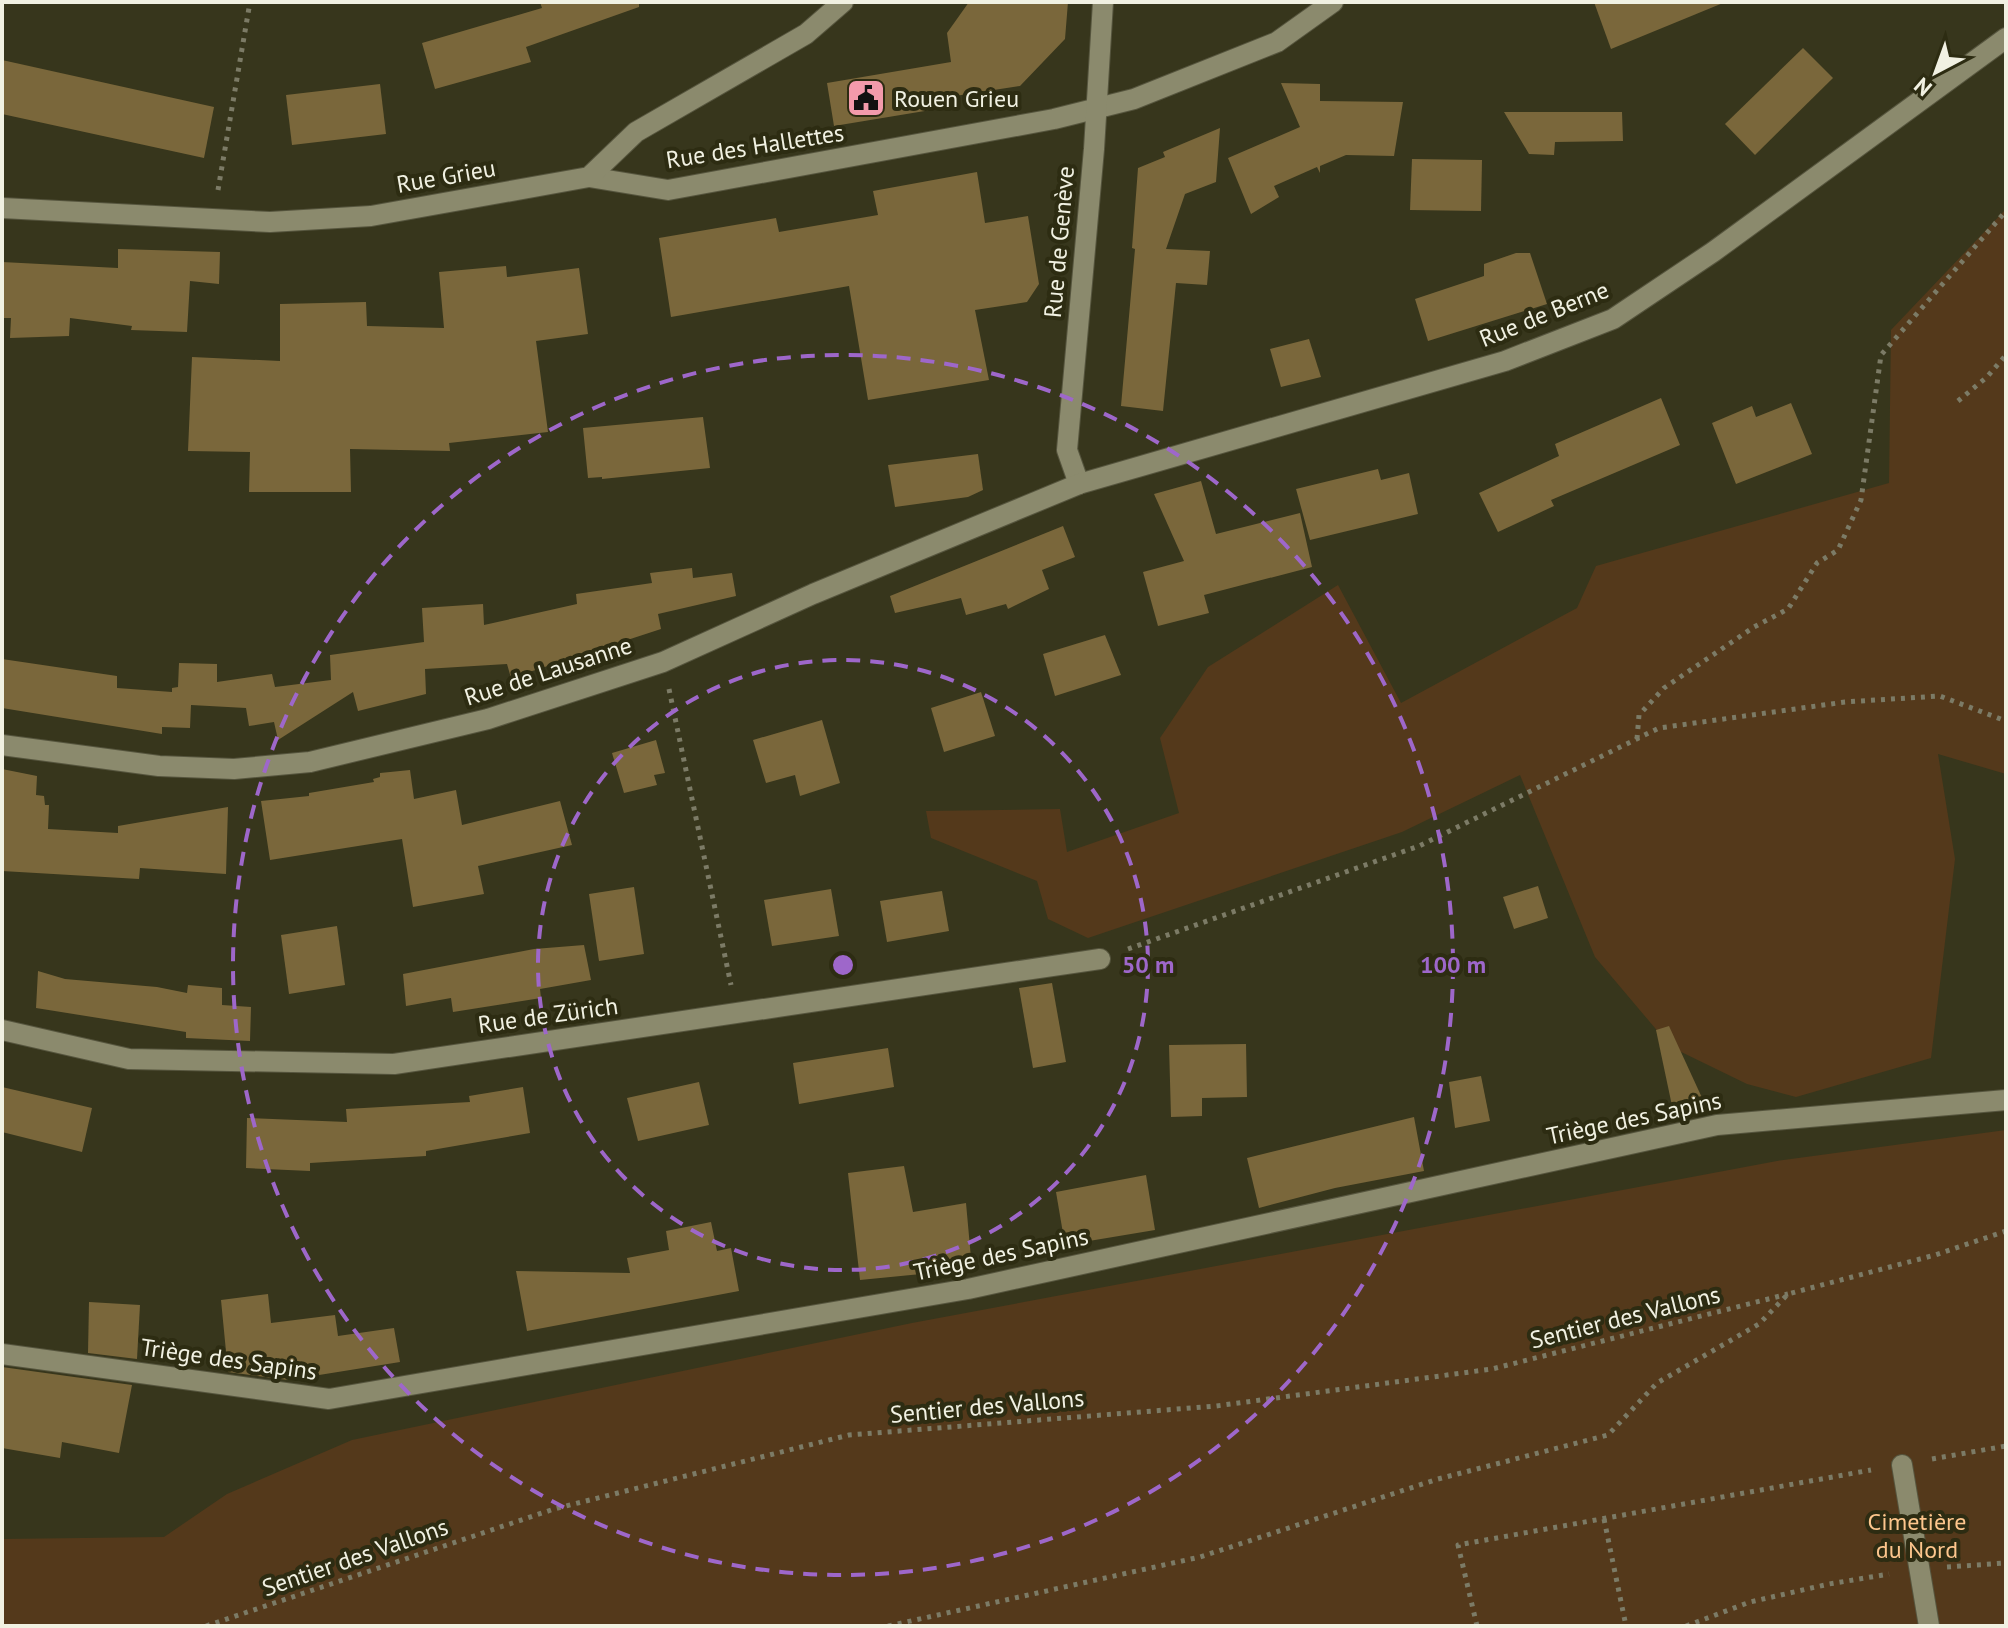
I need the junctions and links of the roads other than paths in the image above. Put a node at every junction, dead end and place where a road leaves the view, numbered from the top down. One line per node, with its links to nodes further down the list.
1 (843, 2): 6 (street)
2 (1103, 2): 5 (street, Rue de Genève)
3 (1333, 2): 5 (street, Rue des Hallettes)
4 (2006, 38): 8 (street, Rue de Berne)
5 (1094, 109): 6 (street, Rue des Hallettes); 8 (street, Rue de Genève)
6 (589, 177): 7 (street, Rue Grieu)
7 (2, 208)
8 (1079, 484): 9 (street, Rue de Lausanne)
9 (2, 745)
10 (1100, 959): 11 (street, Rue de Zürich)
11 (2, 1030)
12 (2006, 1100): 13 (street, Triège des Sapins)
13 (2, 1354)
14 (1902, 1465): 15 (street)
15 (1929, 1626)

